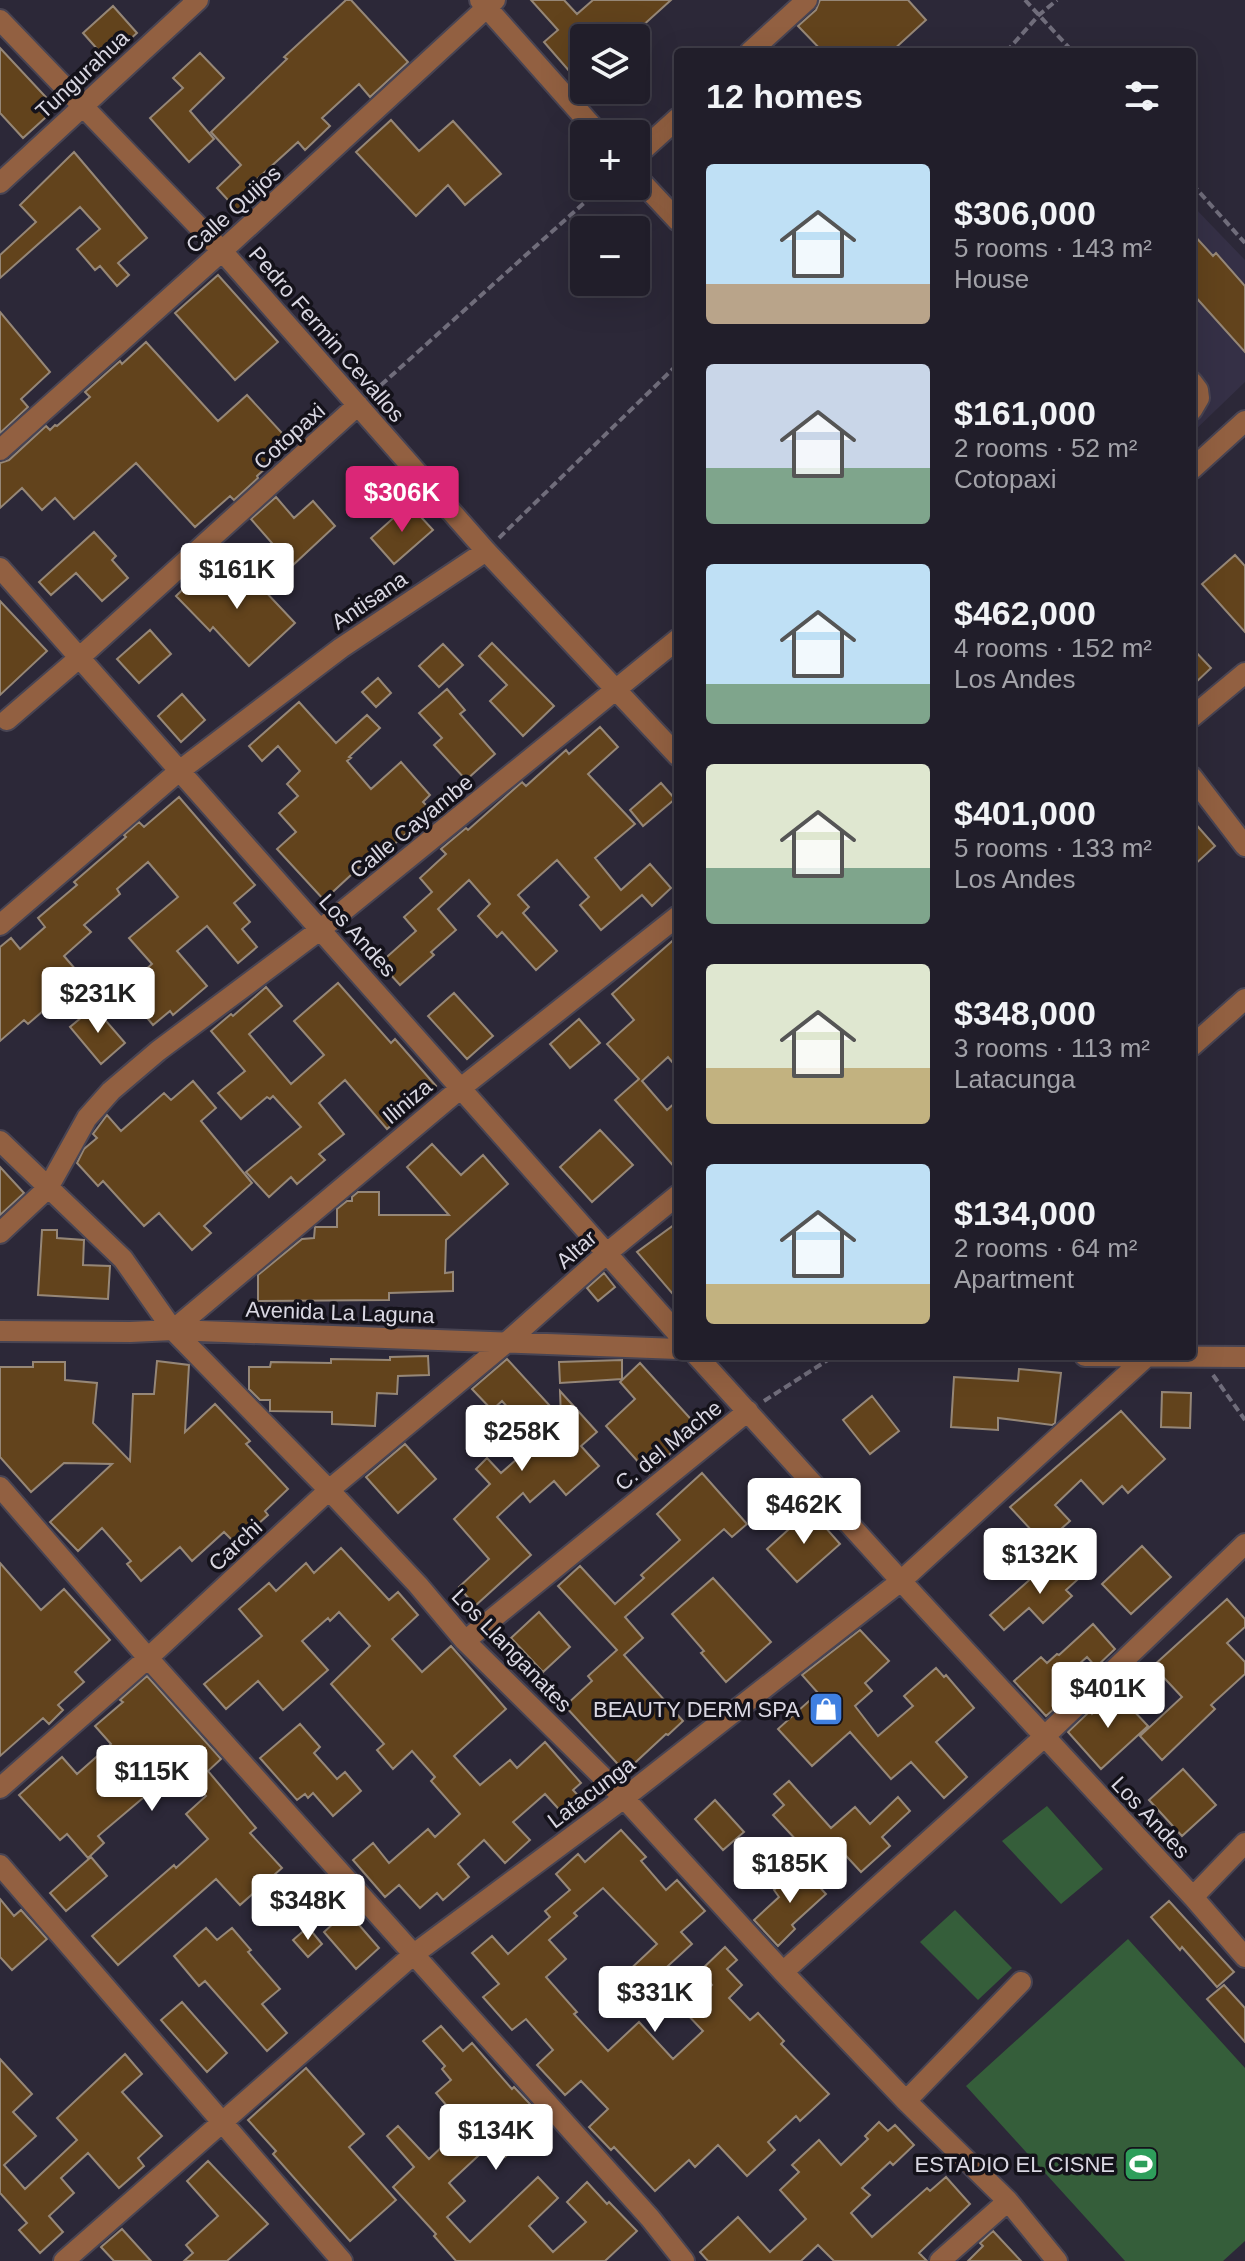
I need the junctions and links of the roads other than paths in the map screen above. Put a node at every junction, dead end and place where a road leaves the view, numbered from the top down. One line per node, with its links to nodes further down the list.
1 (198, 0): 6 (street, Tungurahua)
2 (807, 0): 5 (street)
3 (487, 3): 7 (street); 13 (street, Calle Quijos)
4 (0, 20): 6 (street, Pedro Fermin Cevallos)
5 (754, 48)
6 (83, 107): 10 (street, Tungurahua); 13 (street, Pedro Fermin Cevallos)
7 (587, 120)
8 (674, 122): 9 (street)
9 (650, 143)
10 (0, 183)
11 (650, 191): 12 (street)
12 (674, 217)
13 (222, 251): 14 (street, Pedro Fermin Cevallos); 16 (street, Calle Quijos)
14 (358, 405): 18 (street, Pedro Fermin Cevallos); 21 (street, Cotopaxi)
15 (1245, 421): 17 (street)
16 (0, 450)
17 (1196, 465)
18 (486, 551): 23 (street, Pedro Fermin Cevallos); 27 (street, Antisana)
19 (0, 568): 21 (street, Los Andes)
20 (674, 642): 23 (street, Calle Cayambe)
21 (79, 658): 25 (street, Cotopaxi); 27 (street, Los Andes)
22 (1245, 673): 24 (street)
23 (617, 689): 26 (street, Pedro Fermin Cevallos); 32 (street, Calle Cayambe)
24 (1196, 714)
25 (7, 720)
26 (674, 752)
27 (178, 772): 31 (street, Antisana); 32 (street, Los Andes)
28 (1196, 782): 29 (street)
29 (1245, 846)
30 (674, 919): 35 (street, Iliniza)
31 (0, 925)
32 (321, 929): 35 (street, Los Andes); 37 (street, Calle Cayambe)
33 (1245, 999): 34 (street)
34 (1196, 1042)
35 (461, 1088): 40 (street, Los Andes); 42 (street, Iliniza)
36 (0, 1141): 37 (street, Los Llanganates)
37 (48, 1188): 39 (street, Calle Cayambe); 42 (street, Los Llanganates)
38 (674, 1198): 40 (street, Altar)
39 (0, 1233)
40 (607, 1253): 41 (street, Los Andes); 44 (street, Altar)
41 (674, 1329)
42 (173, 1330): 43 (street, Avenida La Laguna); 44 (street, Avenida La Laguna); 52 (street, Los Llanganates)
43 (0, 1331)
44 (507, 1342): 45 (street, Avenida La Laguna); 52 (street, Carchi)
45 (674, 1349)
46 (1196, 1351): 47 (street)
47 (1245, 1357)
48 (701, 1360): 50 (street, Los Andes)
49 (1143, 1360): 54 (street, Latacunga)
50 (748, 1411): 54 (street, Los Andes); 55 (street, C. del Mache)
51 (0, 1487): 56 (street)
52 (329, 1490): 55 (street, Los Llanganates); 56 (street, Carchi)
53 (1245, 1544): 57 (street)
54 (901, 1581): 57 (street, Los Andes); 59 (street, Latacunga)
55 (465, 1641): 59 (street, Los Llanganates)
56 (148, 1658): 58 (street, Carchi); 63 (street)
57 (1044, 1737): 62 (street, Los Andes); 65 (street)
58 (0, 1788)
59 (624, 1798): 63 (street, Latacunga); 65 (street, Los Llanganates)
60 (1245, 1843): 62 (street)
61 (0, 1865): 68 (street)
62 (1193, 1897): 64 (street, Los Andes)
63 (414, 1954): 68 (street, Latacunga); 70 (street)
64 (1244, 1956)
65 (783, 1972): 67 (street, Los Llanganates)
66 (1021, 1982): 67 (street)
67 (906, 2101): 69 (street, Los Llanganates)
68 (221, 2123): 71 (street, Latacunga); 72 (street)
69 (1008, 2201): 73 (street); 74 (street, Los Llanganates)
70 (677, 2259)
71 (64, 2261)
72 (342, 2261)
73 (940, 2261)
74 (1057, 2261)

